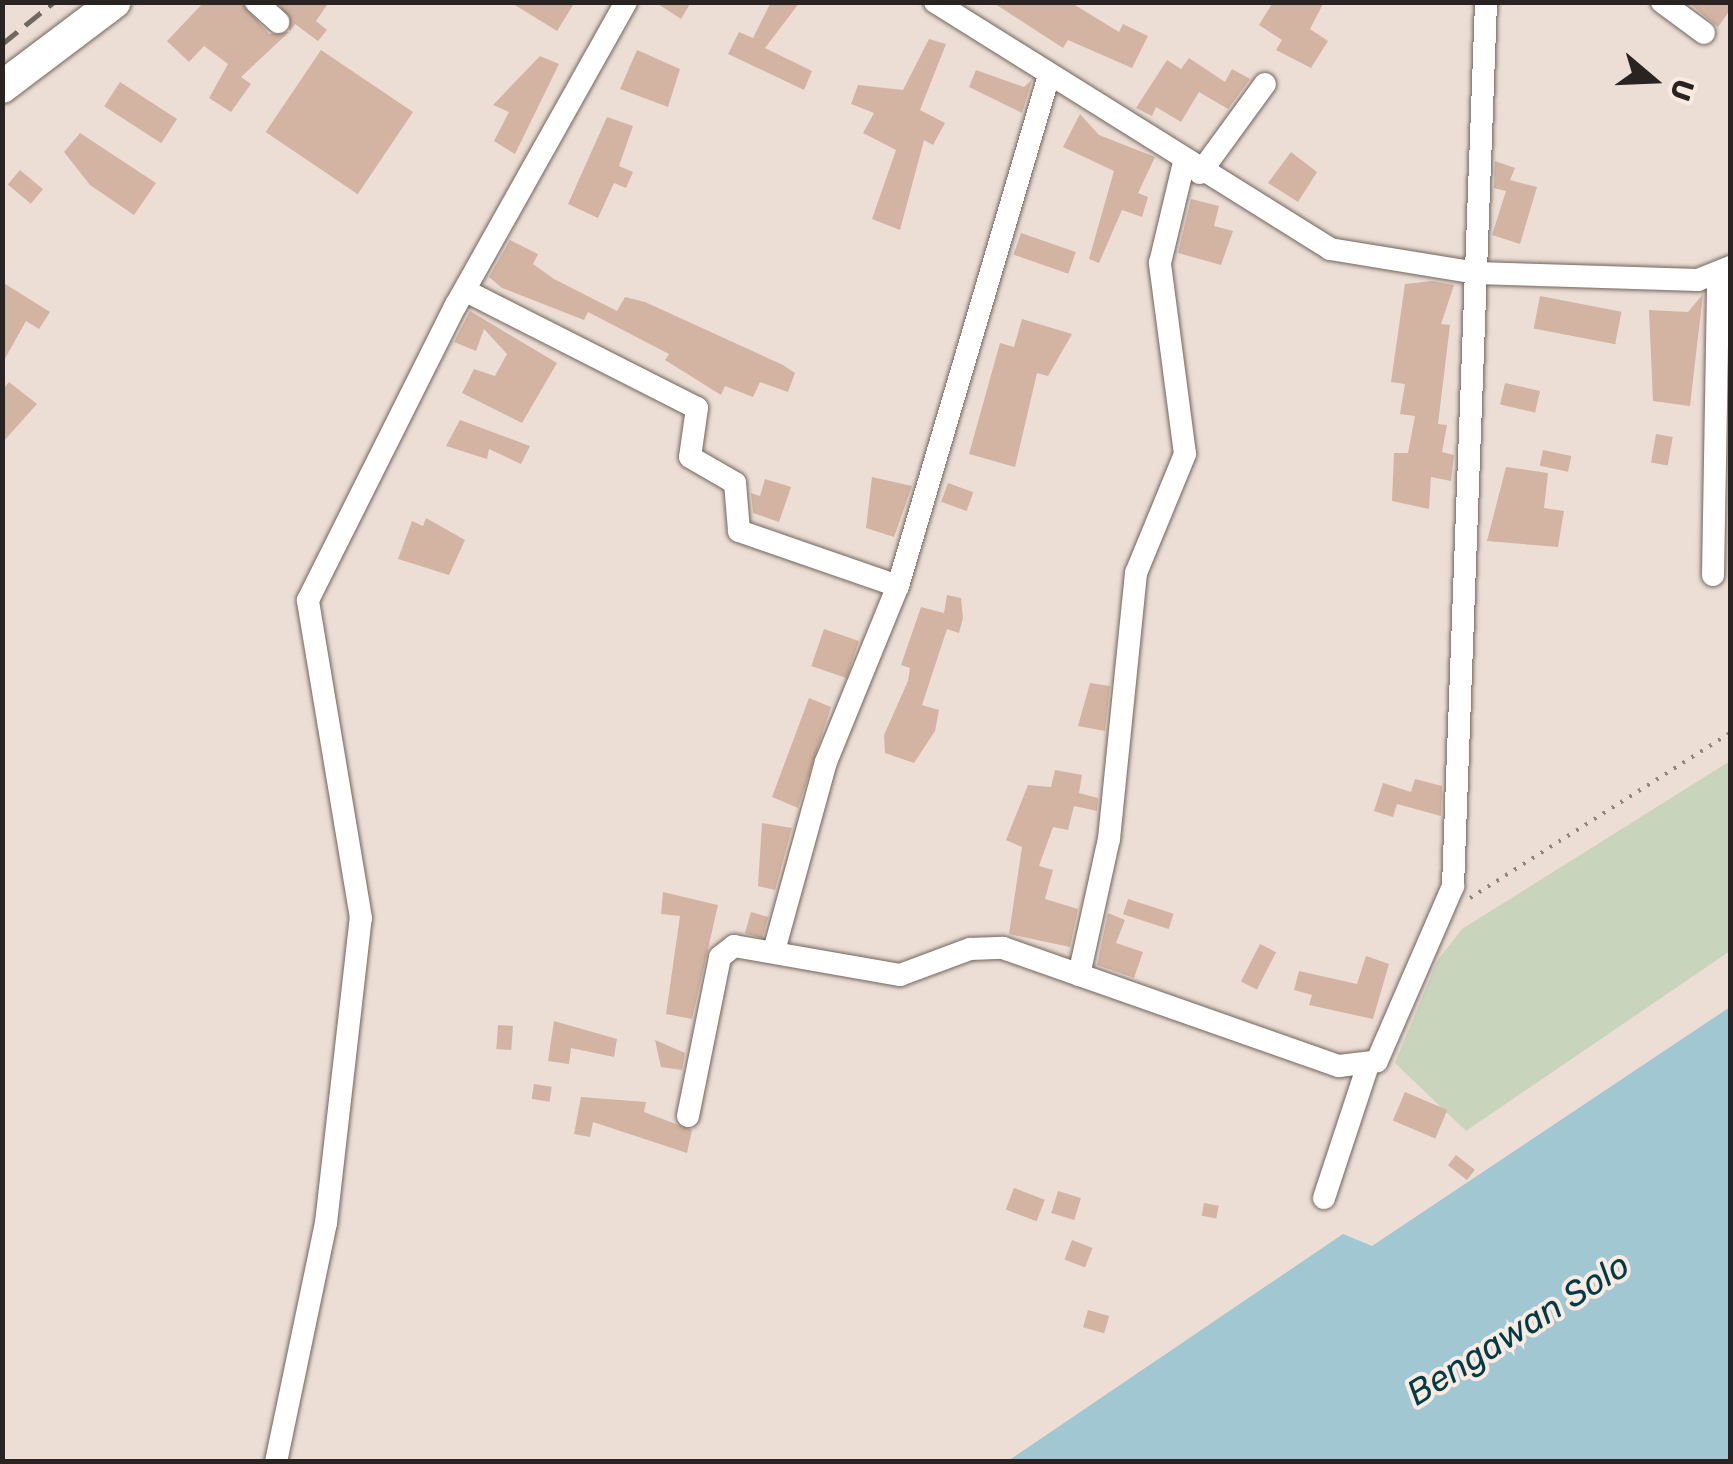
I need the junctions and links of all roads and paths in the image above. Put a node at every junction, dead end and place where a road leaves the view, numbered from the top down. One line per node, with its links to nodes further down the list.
1 (115, 2): 11 (highway)
2 (256, 2): 7 (street)
3 (626, 2): 15 (street)
4 (935, 2): 9 (street)
5 (1486, 2): 14 (street)
6 (1662, 2): 8 (street)
7 (278, 22)
8 (1704, 34)
9 (1048, 79): 12 (street); 17 (street)
10 (1265, 84): 12 (street)
11 (2, 88)
12 (1192, 168): 14 (street); 21 (street)
13 (1724, 271): 14 (street); 16 (street)
14 (1476, 273): 19 (street)
15 (466, 291): 17 (street); 25 (street)
16 (1714, 576)
17 (898, 586): 20 (street)
18 (1730, 733): 19 (path)
19 (1449, 911): 22 (street)
20 (775, 946): 21 (street); 23 (street)
21 (1079, 975): 22 (street)
22 (1368, 1068): 24 (street)
23 (688, 1116)
24 (1324, 1198)
25 (276, 1462)

